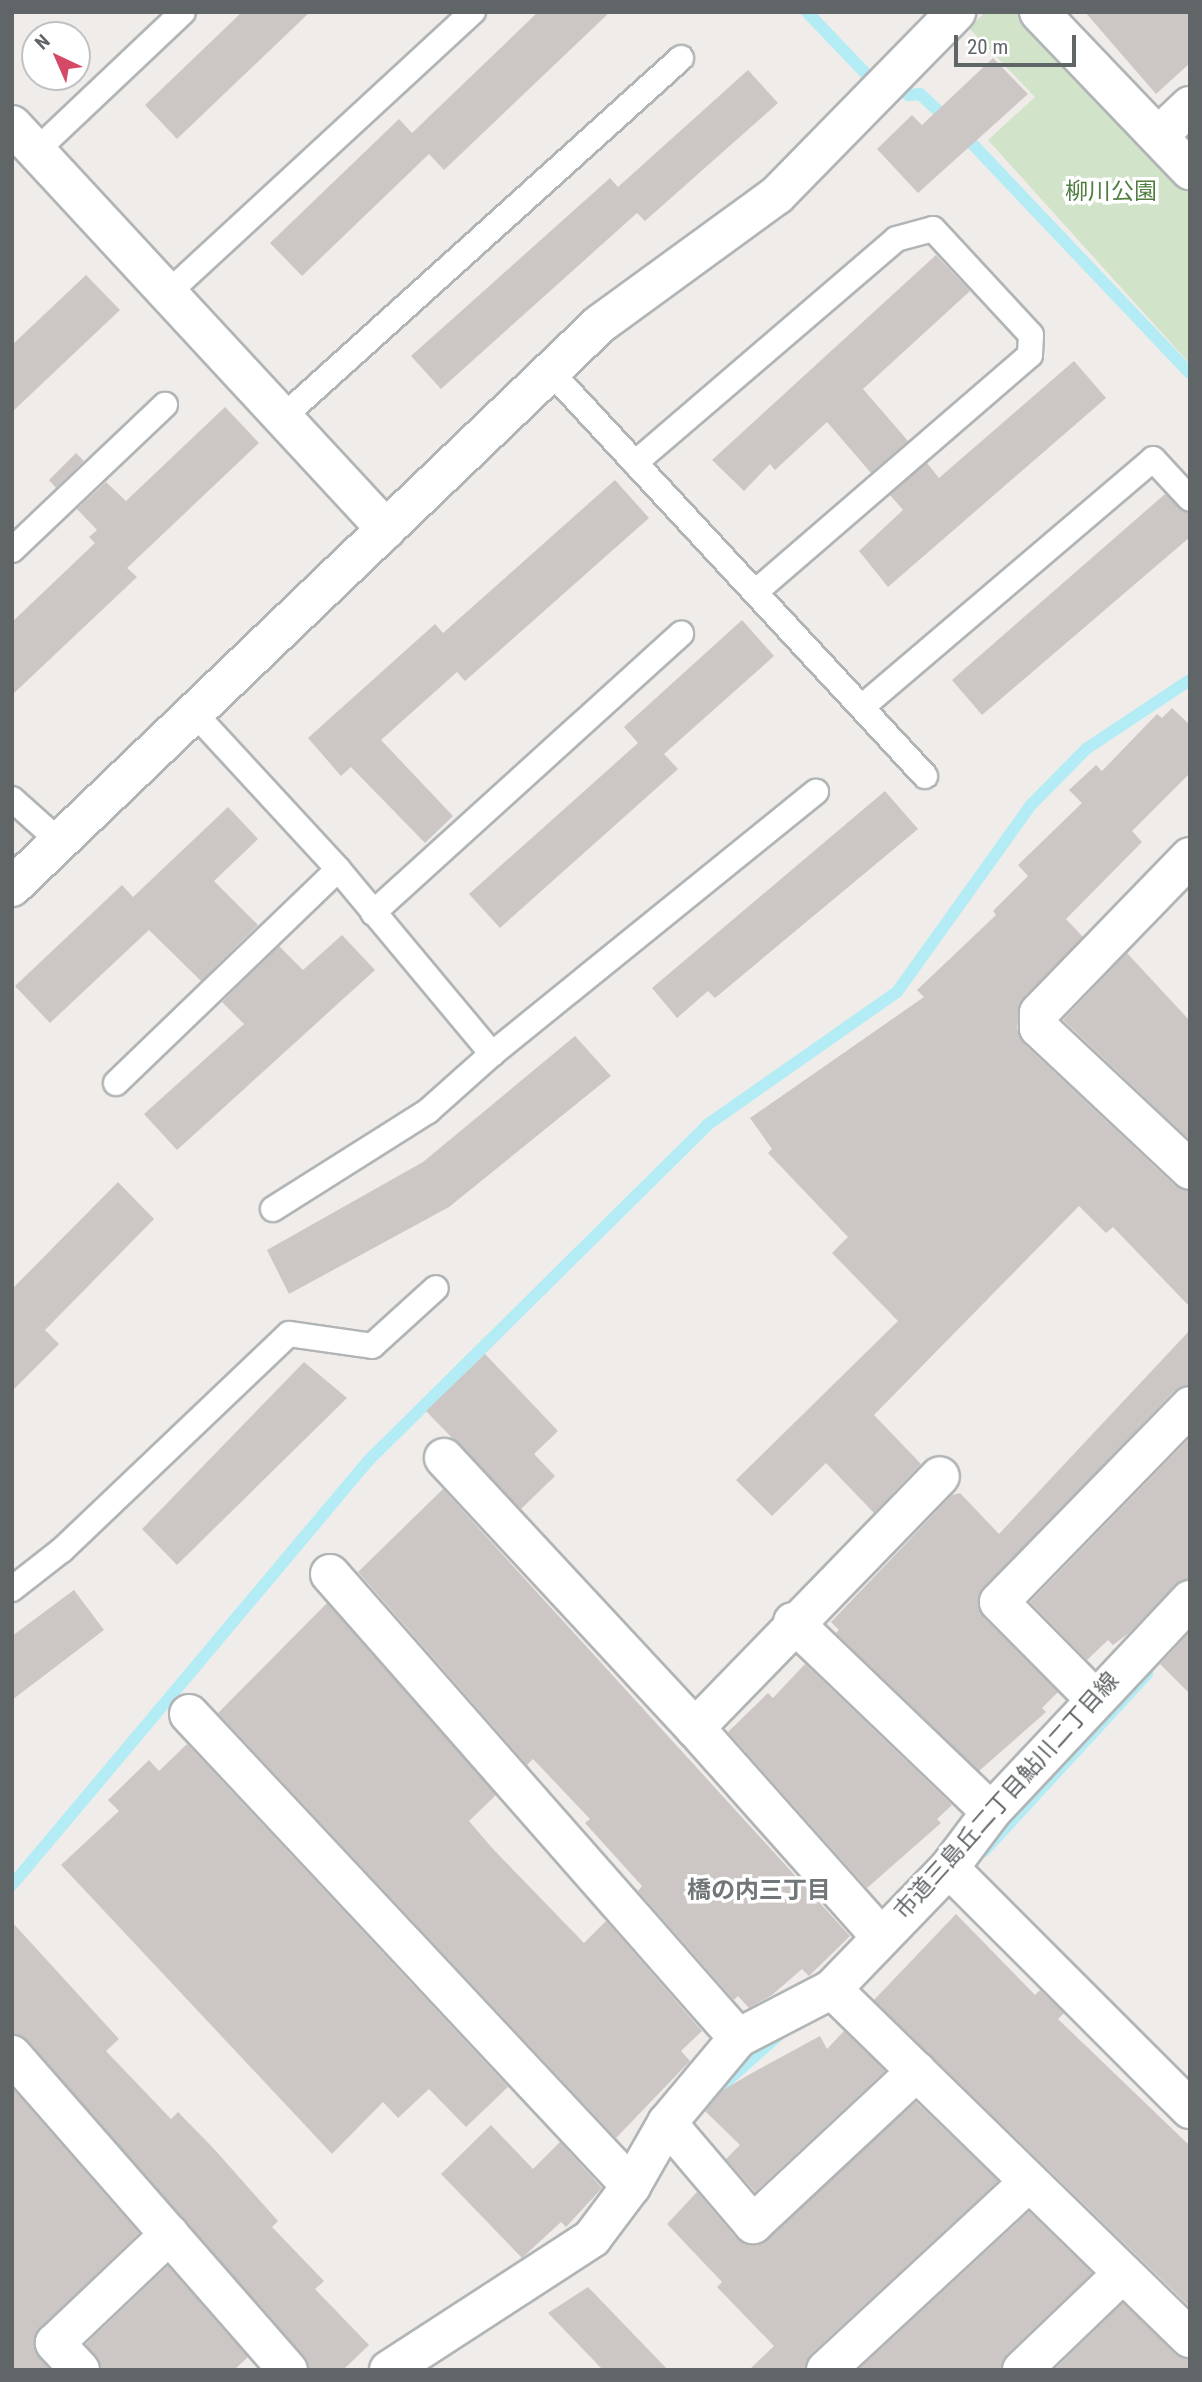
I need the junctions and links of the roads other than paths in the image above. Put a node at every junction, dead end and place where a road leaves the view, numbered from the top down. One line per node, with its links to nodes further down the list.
1 (183, 12): 8 (lane)
2 (472, 12): 10 (lane)
3 (956, 12): 11 (street)
4 (1038, 12): 7 (street)
5 (681, 58): 13 (lane)
6 (1190, 106): 7 (street)
7 (1157, 136): 9 (street)
8 (24, 138): 10 (street)
9 (1190, 170)
10 (168, 293): 13 (street)
11 (550, 371): 14 (lane); 16 (street)
12 (165, 405): 17 (lane)
13 (283, 418): 16 (street)
14 (635, 463): 18 (lane); 18 (lane)
15 (1190, 499): 20 (lane)
16 (386, 529): 21 (street)
17 (12, 550)
18 (755, 592): 20 (lane)
19 (681, 634): 29 (lane)
20 (862, 707): 22 (lane)
21 (196, 715): 25 (street); 27 (lane)
22 (925, 776)
23 (817, 792): 30 (lane)
24 (12, 799): 25 (lane)
25 (58, 841): 28 (street)
26 (1190, 857): 32 (street)
27 (338, 869): 29 (lane); 31 (lane)
28 (12, 887)
29 (373, 913): 30 (lane)
30 (492, 1054): 33 (lane)
31 (116, 1083)
32 (1190, 1170)
33 (273, 1209)
34 (436, 1288): 39 (lane)
35 (1190, 1406): 42 (street)
36 (444, 1458): 44 (street)
37 (940, 1476): 41 (street)
38 (330, 1574): 49 (street)
39 (12, 1589)
40 (1190, 1600): 42 (street, 市道三島丘二丁目鮎川二丁目線)
41 (793, 1622): 44 (street); 45 (street)
42 (1094, 1698): 45 (street, 市道三島丘二丁目鮎川二丁目線)
43 (189, 1714): 55 (street)
44 (695, 1728): 47 (street)
45 (991, 1812): 46 (street, 市道三島丘二丁目鮎川二丁目線)
46 (948, 1868): 47 (street, 市道三島丘二丁目鮎川二丁目線); 52 (street)
47 (880, 1936): 48 (street, 市道三島丘二丁目鮎川二丁目線)
48 (832, 1989): 49 (street, 市道三島丘二丁目鮎川二丁目線); 51 (street)
49 (738, 2038): 53 (street, 市道三島丘二丁目鮎川二丁目線)
50 (12, 2055): 56 (street)
51 (917, 2071): 53 (street); 54 (street)
52 (1190, 2109)
53 (667, 2123): 55 (street, 市道三島丘二丁目鮎川二丁目線)
54 (1029, 2182): 57 (street); 62 (street)
55 (631, 2186): 61 (street, 市道三島丘二丁目鮎川二丁目線)
56 (170, 2234): 59 (street); 60 (street)
57 (1122, 2273): 58 (street); 63 (street)
58 (1190, 2338)
59 (80, 2370)
60 (288, 2370)
61 (389, 2370)
62 (827, 2370)
63 (1022, 2370)

